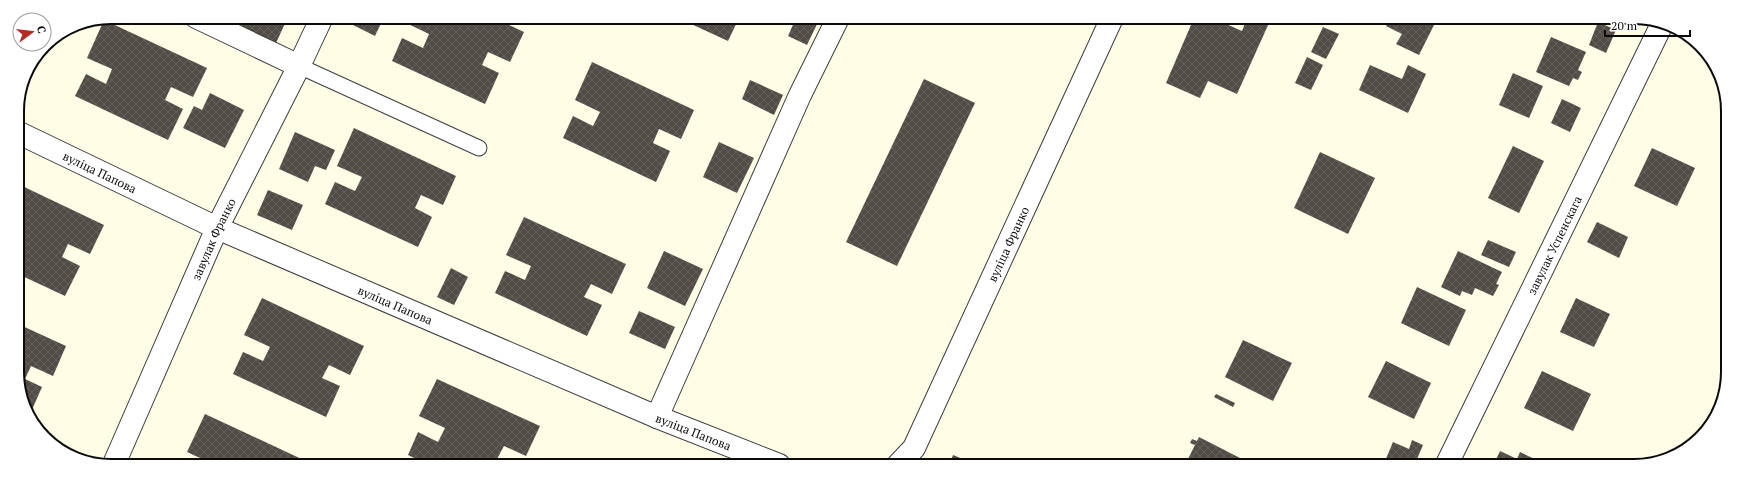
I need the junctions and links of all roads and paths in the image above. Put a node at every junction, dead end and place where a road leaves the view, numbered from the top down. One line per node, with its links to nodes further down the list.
1 (211, 24): 6 (street)
2 (319, 24): 6 (street, завулак Франко)
3 (835, 24): 10 (street)
4 (1109, 24): 13 (street, вуліца Франко)
5 (1660, 28): 14 (street, завулак Успенскага)
6 (299, 66): 8 (lane); 9 (street, завулак Франко)
7 (24, 135): 9 (street, вуліца Папова)
8 (479, 148)
9 (217, 228): 10 (street, вуліца Папова); 11 (street, завулак Франко)
10 (657, 417): 12 (street, вуліца Папова)
11 (116, 459)
12 (764, 459)
13 (904, 459)
14 (1449, 459)

